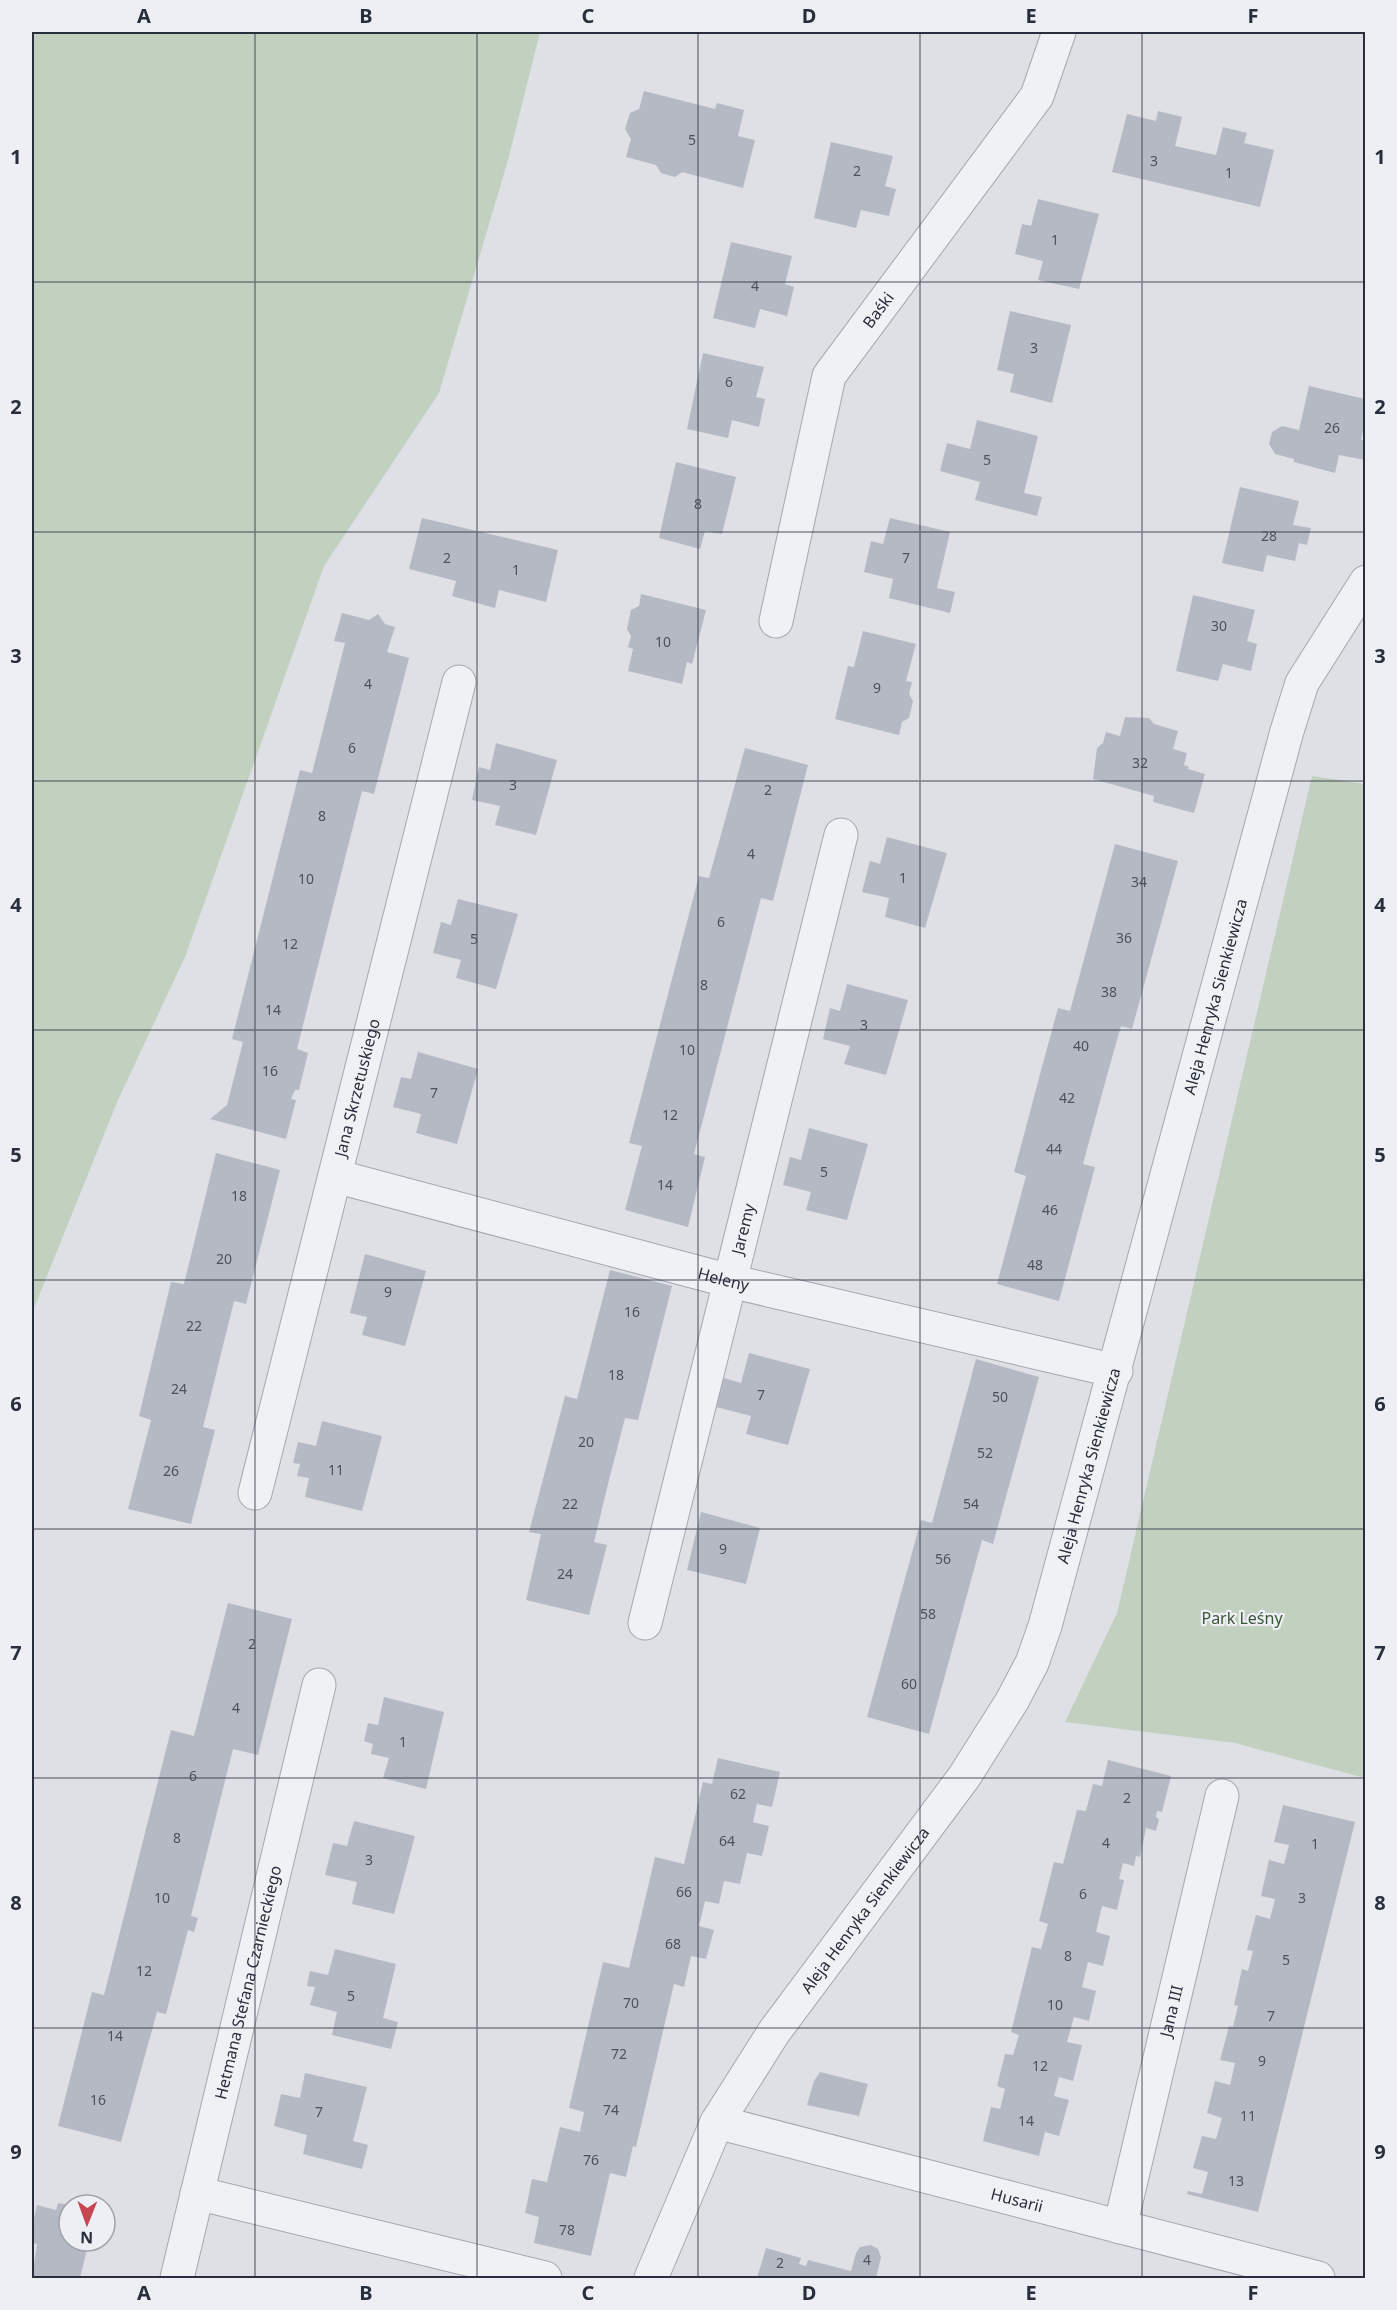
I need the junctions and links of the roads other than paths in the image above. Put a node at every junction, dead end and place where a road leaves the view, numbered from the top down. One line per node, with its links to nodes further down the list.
1 (1059, 32): 3 (street, Baśki)
2 (1365, 582): 8 (street, Aleja Henryka Sienkiewicza)
3 (776, 621)
4 (459, 682): 6 (street, Jana Skrzetuskiego)
5 (842, 835): 7 (street, Jaremy)
6 (335, 1176): 7 (street, Heleny); 9 (street, Jana Skrzetuskiego)
7 (730, 1281): 8 (street, Heleny); 10 (street, Jaremy)
8 (1116, 1371): 13 (street, Aleja Henryka Sienkiewicza)
9 (255, 1493)
10 (645, 1623)
11 (319, 1685): 14 (street, Hetmana Stefana Czarnieckiego)
12 (1222, 1796): 15 (street, Jana III)
13 (717, 2122): 15 (street, Husarii); 18 (street, Aleja Henryka Sienkiewicza)
14 (197, 2193): 16 (street, Hetmana Stefana Czarnieckiego); 17 (street)
15 (1120, 2227): 19 (street, Husarii)
16 (177, 2278)
17 (544, 2278)
18 (651, 2278)
19 (1318, 2278)

